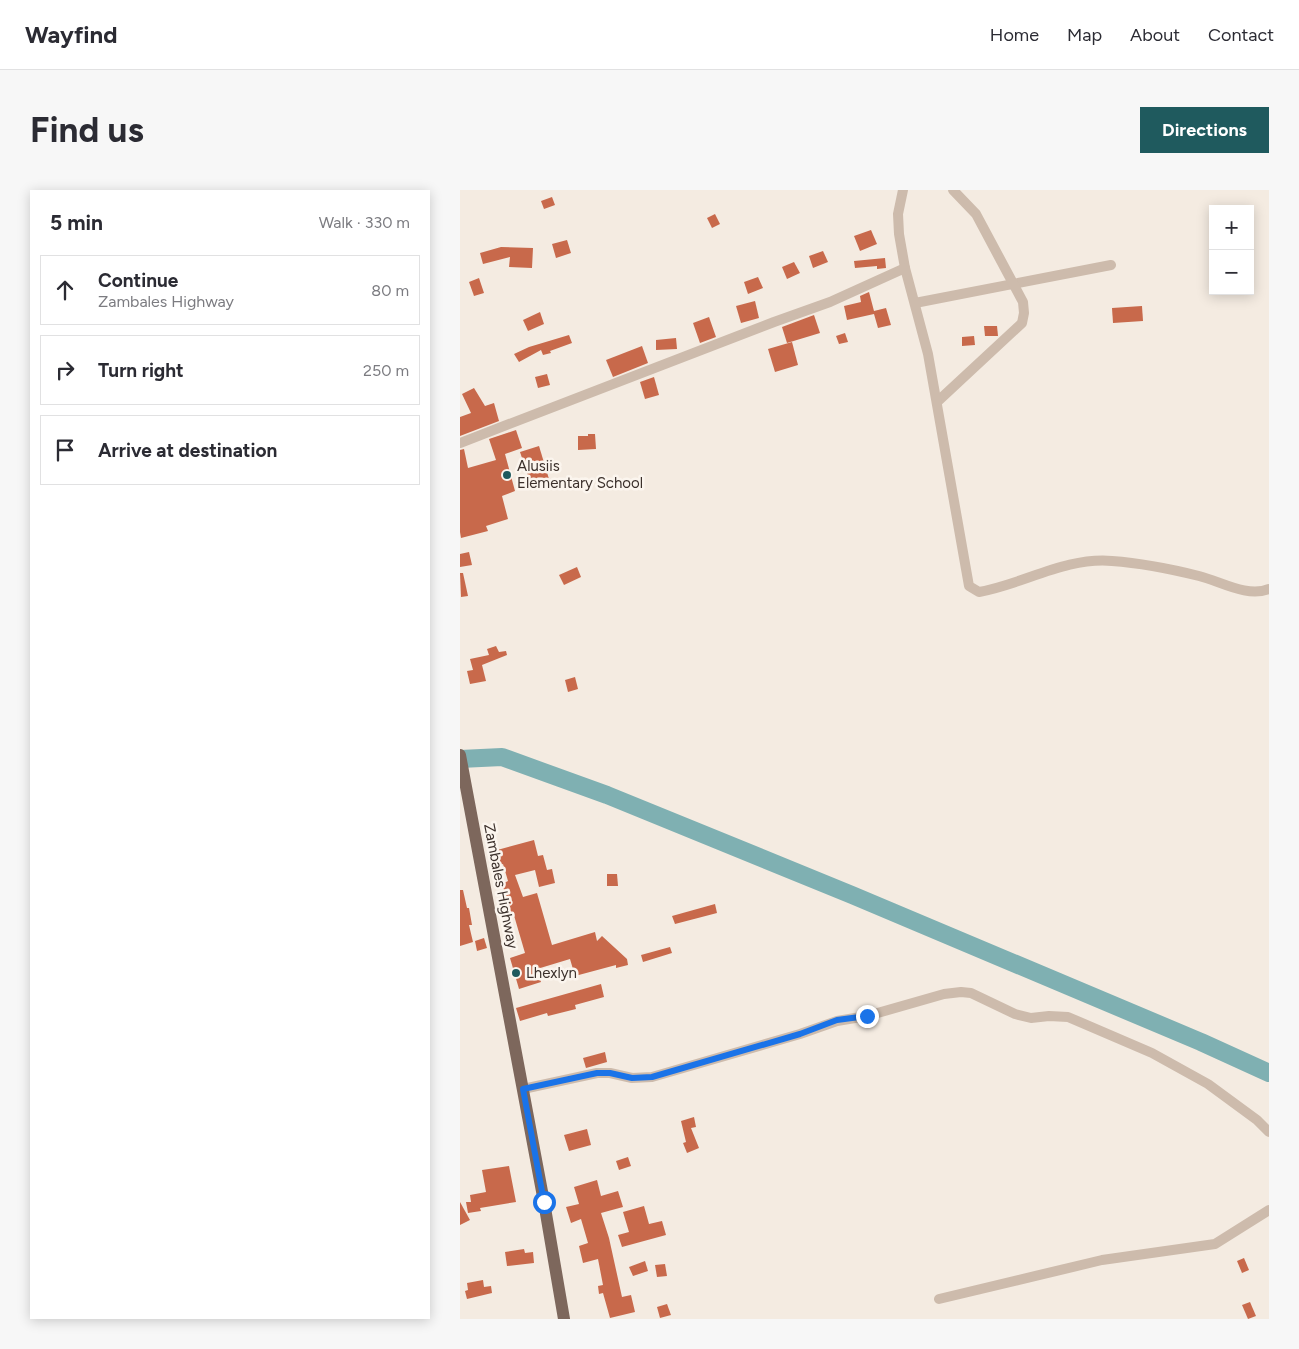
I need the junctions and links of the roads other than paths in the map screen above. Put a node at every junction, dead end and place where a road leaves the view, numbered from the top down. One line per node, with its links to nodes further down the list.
1 (903, 190): 4 (street)
2 (953, 190): 5 (street)
3 (1111, 265): 5 (street)
4 (905, 268): 6 (street); 8 (street)
5 (1013, 285): 6 (street); 7 (street)
6 (915, 303): 7 (street)
7 (937, 402): 9 (street)
8 (460, 443)
9 (1269, 589)
10 (460, 755): 11 (main road, Zambales Highway)
11 (523, 1089): 12 (street); 15 (main road, Zambales Highway)
12 (1269, 1132)
13 (1269, 1210): 14 (street)
14 (939, 1299)
15 (564, 1319)

